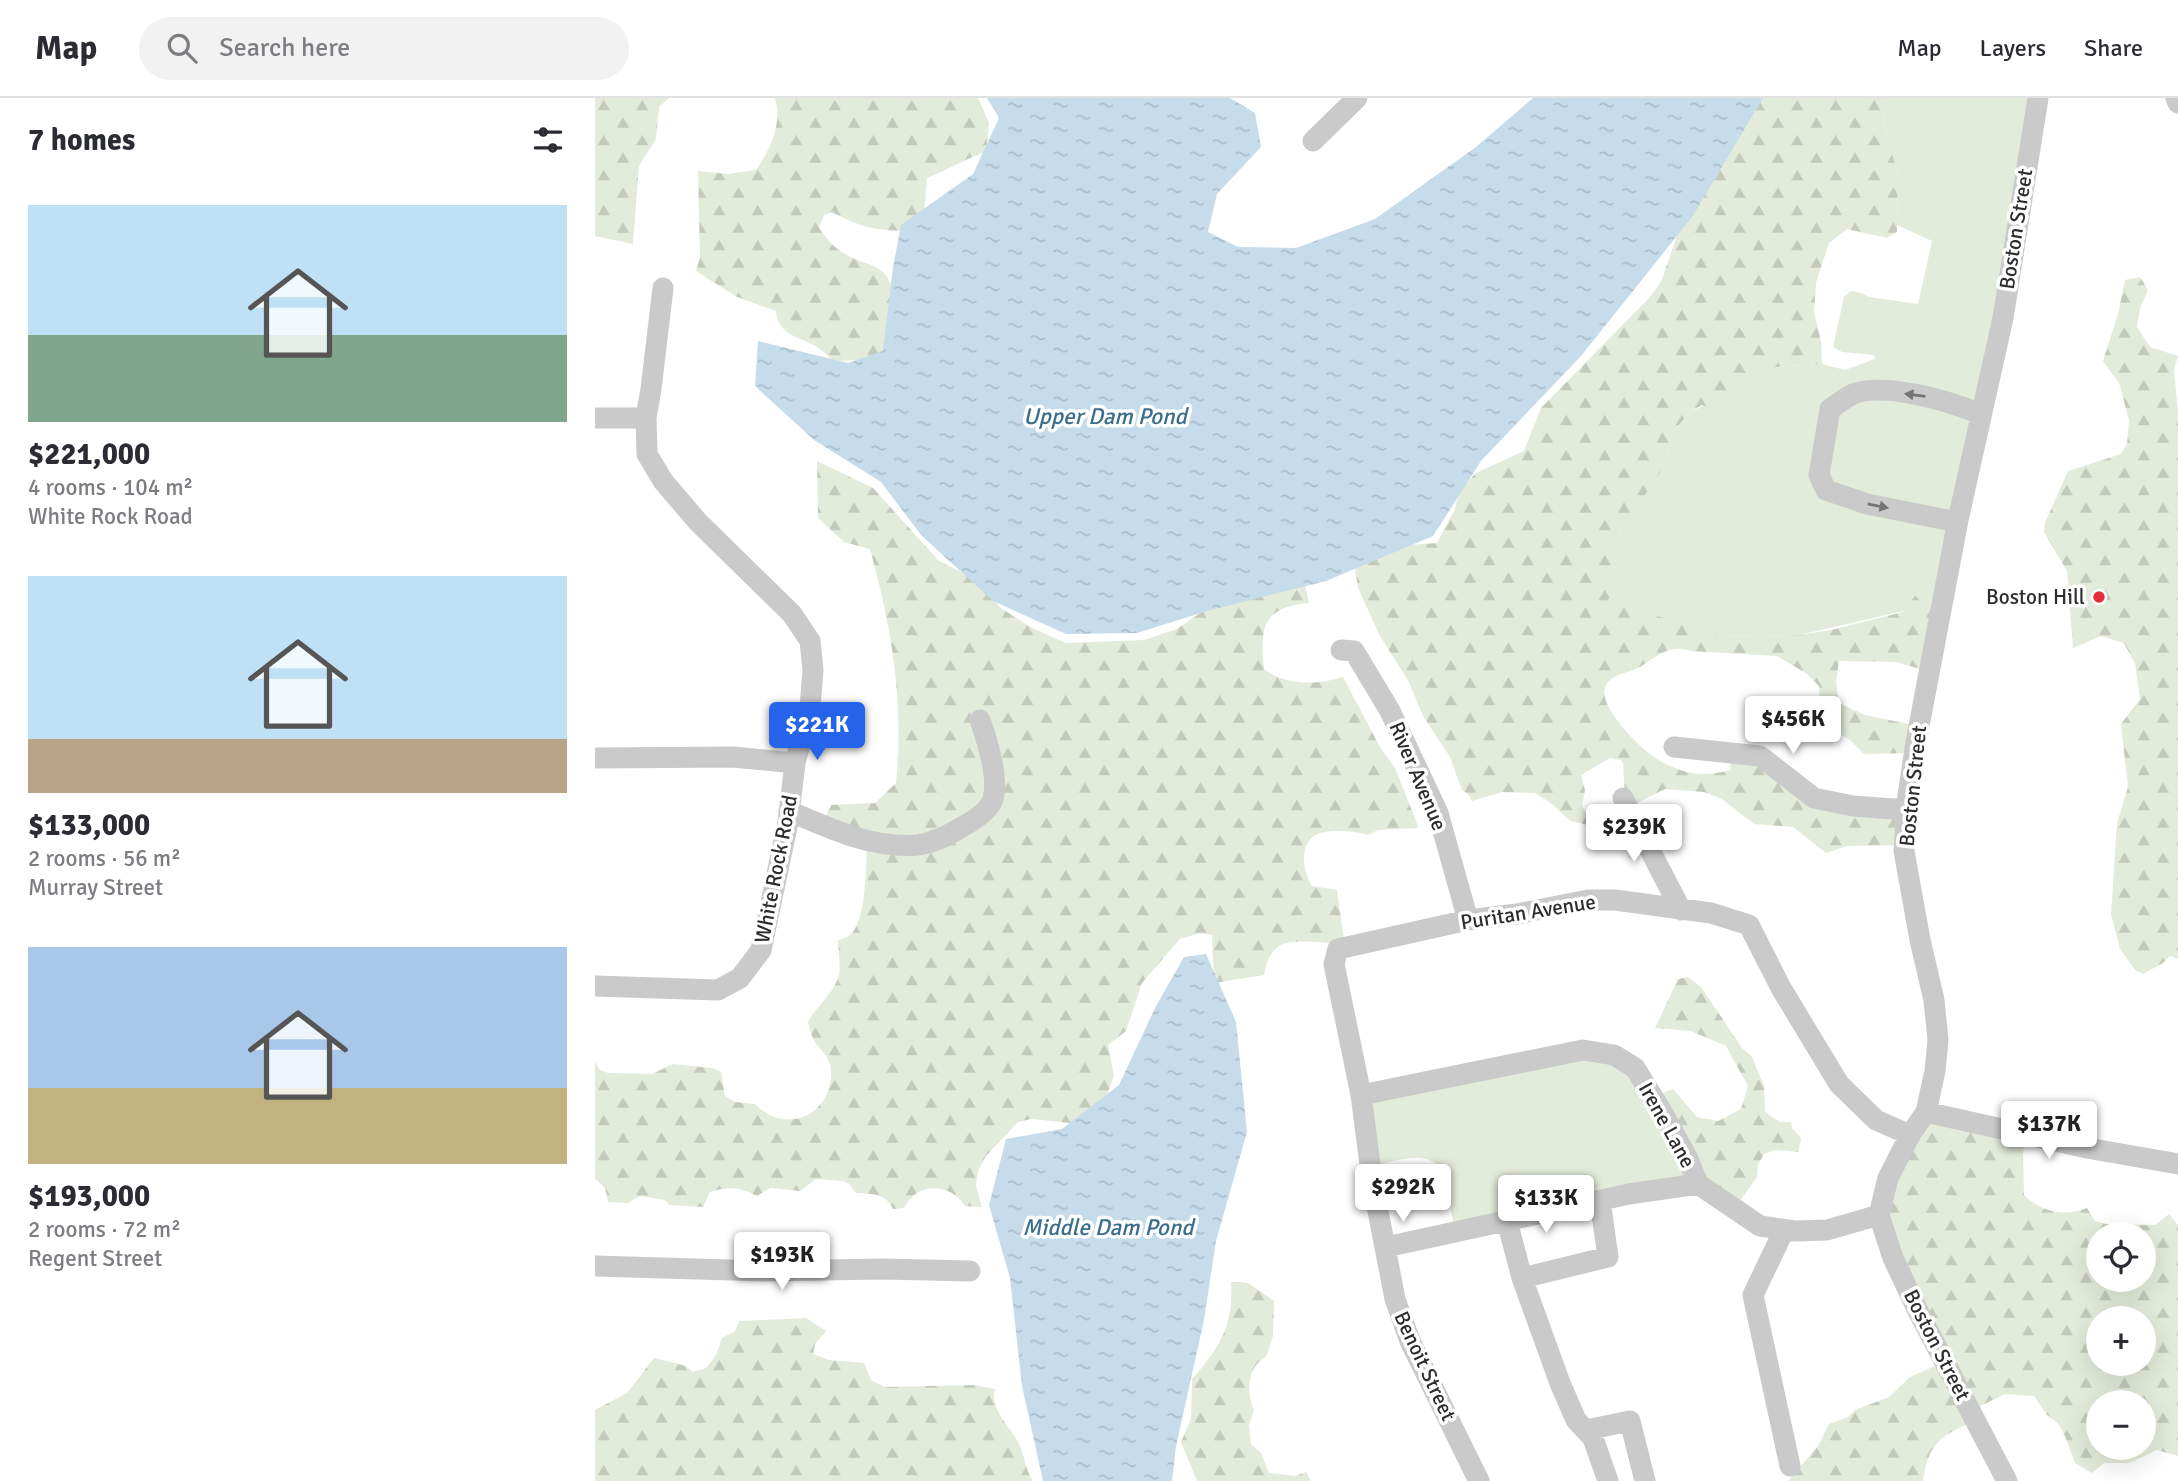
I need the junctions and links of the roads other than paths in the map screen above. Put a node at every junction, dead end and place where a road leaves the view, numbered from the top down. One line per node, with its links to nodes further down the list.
1 (1357, 98): 5 (street)
2 (2038, 98): 7 (street, Boston Street)
3 (2176, 98): 4 (street)
4 (2178, 103)
5 (1313, 141)
6 (663, 288): 9 (street, White Rock Road)
7 (1980, 414): 10 (street, Boston Street); 10 (street, one-way to 10)
8 (595, 418): 9 (street)
9 (646, 418): 15 (street, White Rock Road)
10 (1958, 522): 17 (street, Boston Street)
11 (1341, 650): 20 (street, River Avenue)
12 (980, 720): 18 (street)
13 (1674, 747): 17 (street)
14 (595, 758): 15 (street)
15 (795, 763): 18 (street, White Rock Road)
16 (1623, 799): 19 (street)
17 (1907, 810): 24 (street, Boston Street)
18 (789, 811): 22 (street, White Rock Road)
19 (1681, 909): 20 (street, Puritan Avenue); 25 (street, Puritan Avenue)
20 (1468, 920): 21 (street, Puritan Avenue)
21 (1335, 956): 23 (street, Benoit Street)
22 (595, 986)
23 (1361, 1095): 27 (street, Irene Lane); 32 (street, Benoit Street)
24 (1926, 1112): 25 (street, Boston Street); 26 (street)
25 (1910, 1135): 29 (street, Boston Street)
26 (2178, 1164)
27 (1698, 1184): 28 (street); 31 (street, Irene Lane)
28 (1600, 1201): 30 (street); 35 (street)
29 (1879, 1215): 31 (street, Irene Lane); 41 (street, Boston Street)
30 (1507, 1221): 32 (street); 35 (street)
31 (1784, 1230): 37 (street)
32 (1386, 1247): 38 (street, Benoit Street)
33 (595, 1266): 34 (street)
34 (970, 1271)
35 (1522, 1278): 36 (street)
36 (1585, 1430): 39 (street); 40 (street)
37 (1790, 1466)
38 (1479, 1481)
39 (1608, 1481)
40 (1645, 1481)
41 (2007, 1481)

